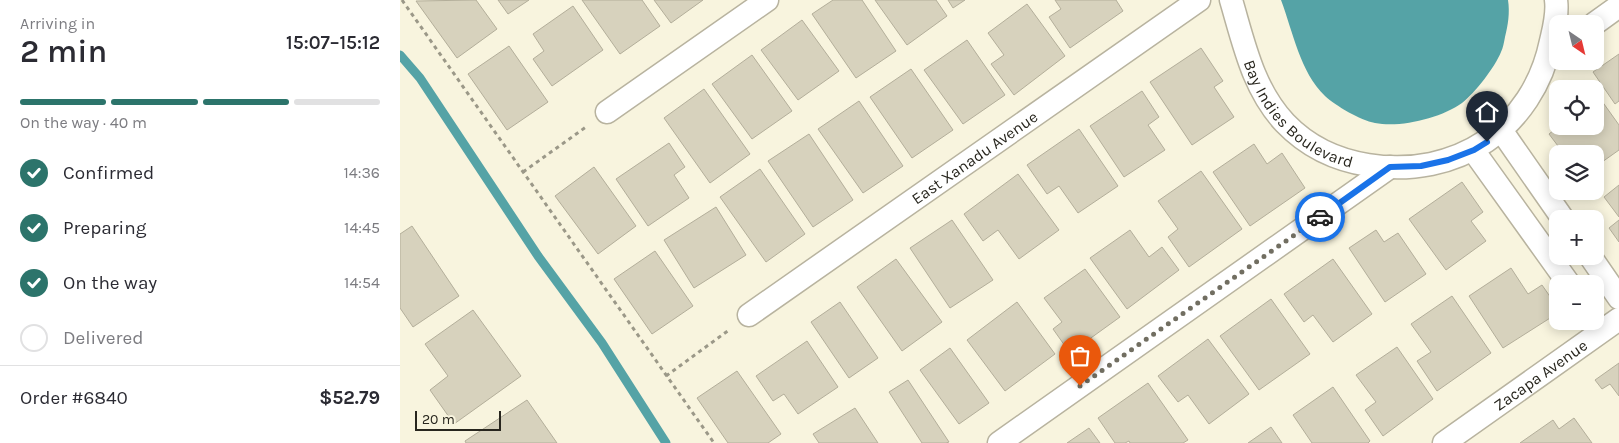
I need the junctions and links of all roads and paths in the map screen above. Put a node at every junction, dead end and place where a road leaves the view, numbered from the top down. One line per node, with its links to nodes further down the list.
1 (402, 0): 13 (path)
2 (767, 0): 10 (street)
3 (1199, 0): 18 (street, East Xanadu Avenue)
4 (1231, 0): 12 (street, Bay Indies Boulevard)
5 (1556, 0): 7 (street)
6 (1619, 6): 8 (street)
7 (1556, 15)
8 (1604, 17)
9 (1549, 60): 11 (street)
10 (607, 112): 13 (path)
11 (1487, 141): 12 (street, Bay Indies Boulevard); 14 (street); 16 (street)
12 (1390, 167): 23 (street)
13 (523, 172): 20 (path)
14 (1554, 210)
15 (1596, 265): 17 (street)
16 (1564, 275)
17 (1619, 298)
18 (749, 315): 20 (path)
19 (1605, 324): 21 (street, Zacapa Avenue)
20 (666, 376): 22 (path)
21 (1458, 439)
22 (714, 443)
23 (999, 443)

